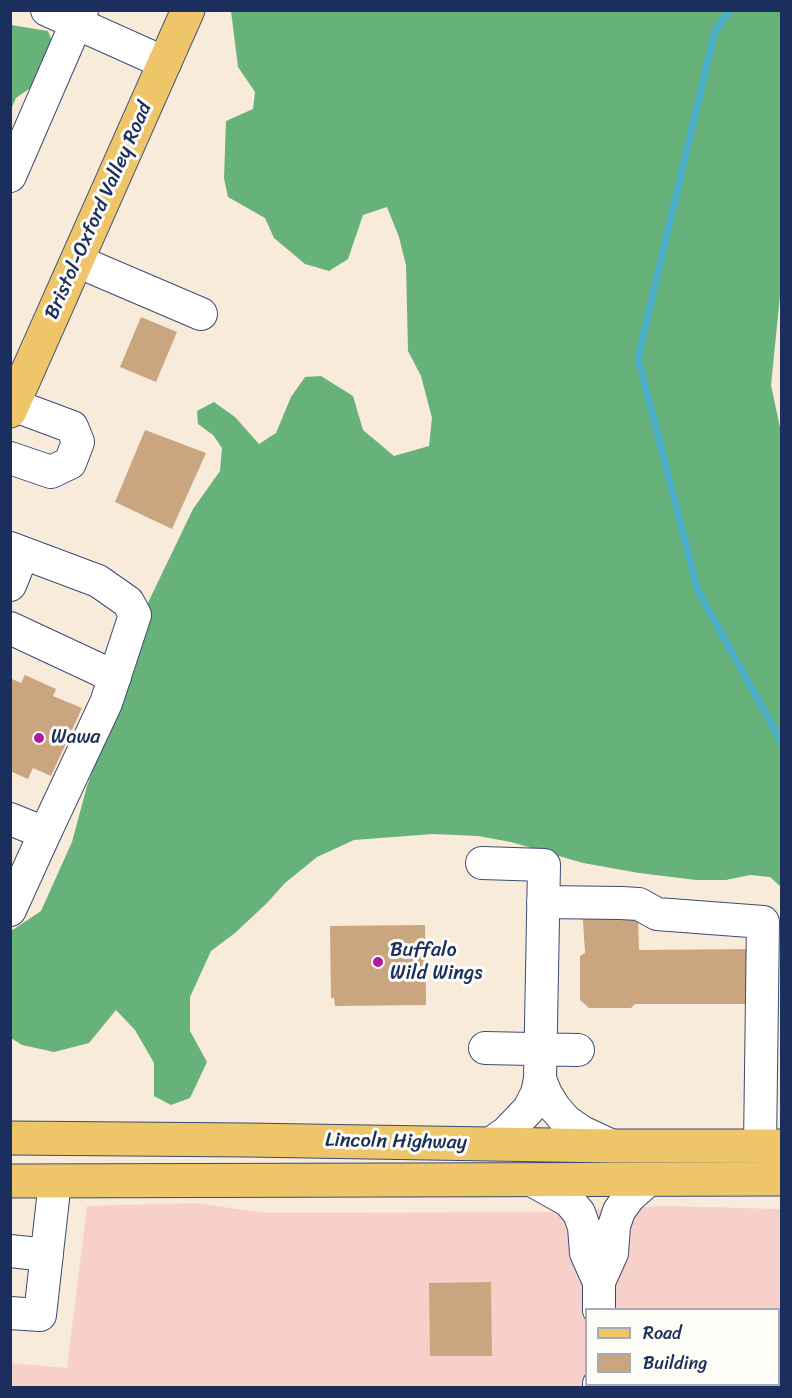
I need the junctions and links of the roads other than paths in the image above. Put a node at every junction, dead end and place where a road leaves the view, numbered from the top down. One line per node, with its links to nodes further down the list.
1 (47, 10): 3 (street)
2 (188, 10): 4 (main road, Bristol-Oxford Valley Road)
3 (79, 17): 4 (street); 5 (street)
4 (165, 63): 6 (main road, Bristol-Oxford Valley Road)
5 (10, 176)
6 (77, 261): 7 (street); 8 (main road, Bristol-Oxford Valley Road)
7 (201, 314)
8 (14, 397): 9 (street)
9 (10, 458)
10 (17, 550): 11 (street); 13 (street)
11 (10, 585)
12 (10, 628): 13 (street)
13 (115, 677): 15 (street)
14 (10, 819): 15 (street)
15 (45, 833): 18 (street)
16 (482, 863): 17 (street)
17 (543, 902): 21 (street); 25 (street)
18 (10, 910)
19 (485, 1048): 21 (street)
20 (578, 1050): 21 (street)
21 (540, 1064): 23 (street); 24 (street)
22 (10, 1138): 23 (main road, Lincoln Highway)
23 (490, 1144): 24 (main road, Lincoln Highway)
24 (612, 1146): 25 (main road, Lincoln Highway)
25 (771, 1146)
26 (782, 1179): 28 (main road, Lincoln Highway)
27 (533, 1180): 28 (main road, Lincoln Highway); 30 (main road, Lincoln Highway); 33 (street)
28 (648, 1180): 33 (street)
29 (10, 1181): 30 (main road, Lincoln Highway)
30 (55, 1181): 32 (street)
31 (10, 1251): 32 (street)
32 (46, 1255): 34 (street)
33 (599, 1296)
34 (10, 1313)

